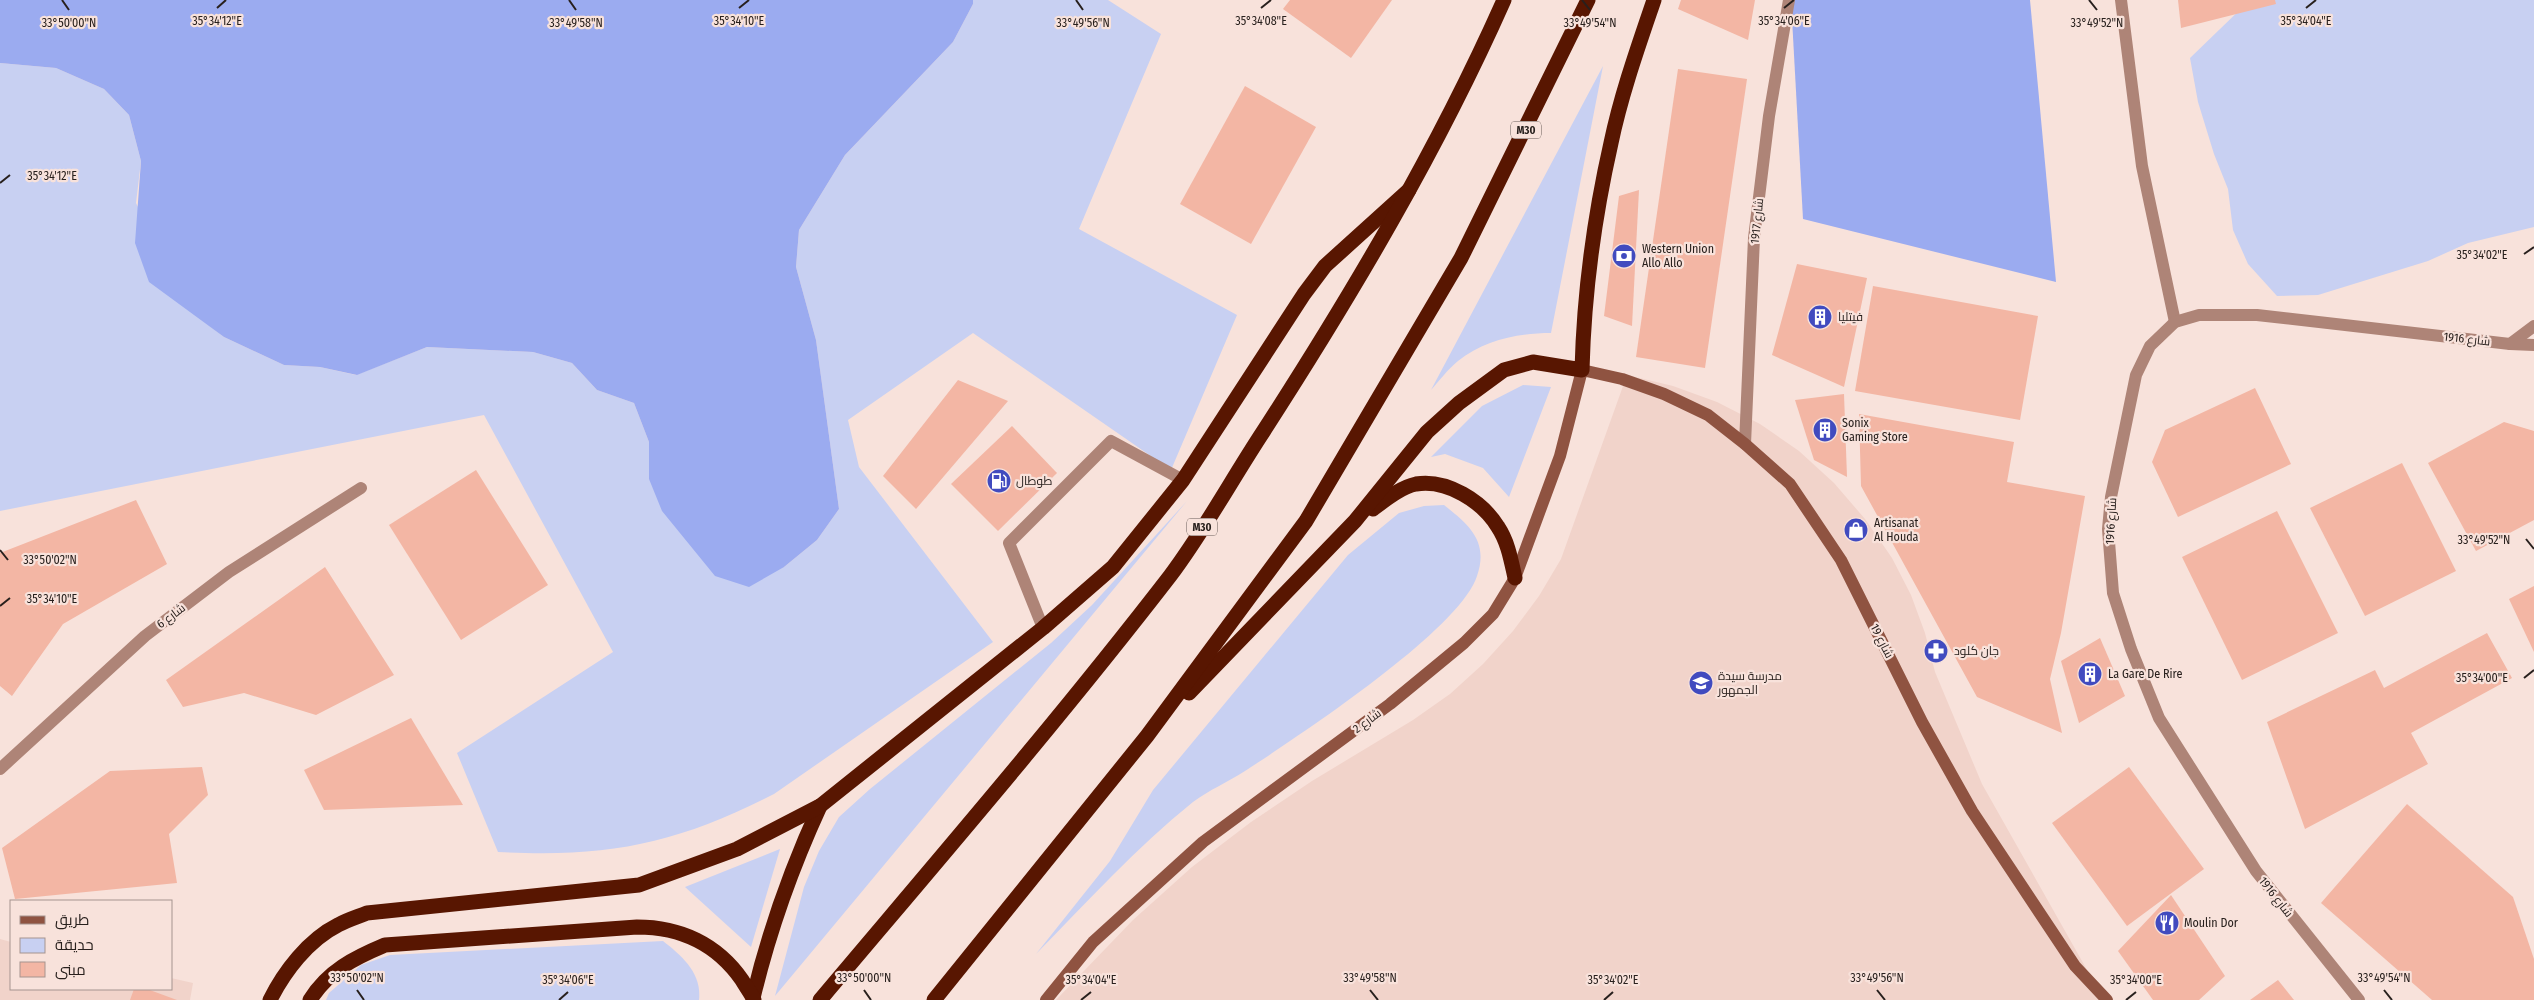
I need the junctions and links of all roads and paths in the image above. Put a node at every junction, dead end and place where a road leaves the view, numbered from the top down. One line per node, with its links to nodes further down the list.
1 (1504, 0): 6 (highway, M30)
2 (1588, 0): 18 (highway, M30)
3 (1654, 0): 11 (highway)
4 (1789, 0): 12 (street, شارع 1917)
5 (2121, 0): 7 (street)
6 (1409, 190): 13 (highway); 24 (highway, M30)
7 (2175, 322): 9 (street, شارع 1916); 28 (street, شارع 1916)
8 (2534, 326): 9 (street)
9 (2510, 344): 10 (street, شارع 1916)
10 (2534, 345)
11 (1582, 370): 12 (street, شارع 19); 15 (highway); 16 (street, شارع 2)
12 (1745, 444): 27 (street, شارع 19)
13 (1183, 480): 17 (highway); 17 (street)
14 (361, 488): 19 (street, شارع 6)
15 (1355, 521): 16 (highway); 18 (highway)
16 (1515, 578): 26 (street, شارع 2)
17 (1043, 628): 20 (highway)
18 (1147, 736): 25 (highway, M30)
19 (0, 769)
20 (820, 806): 21 (highway); 22 (highway)
21 (753, 999): 23 (highway)
22 (270, 1000)
23 (310, 1000)
24 (820, 1000)
25 (934, 1000)
26 (1046, 1000)
27 (2107, 1000)
28 (2360, 1000)

